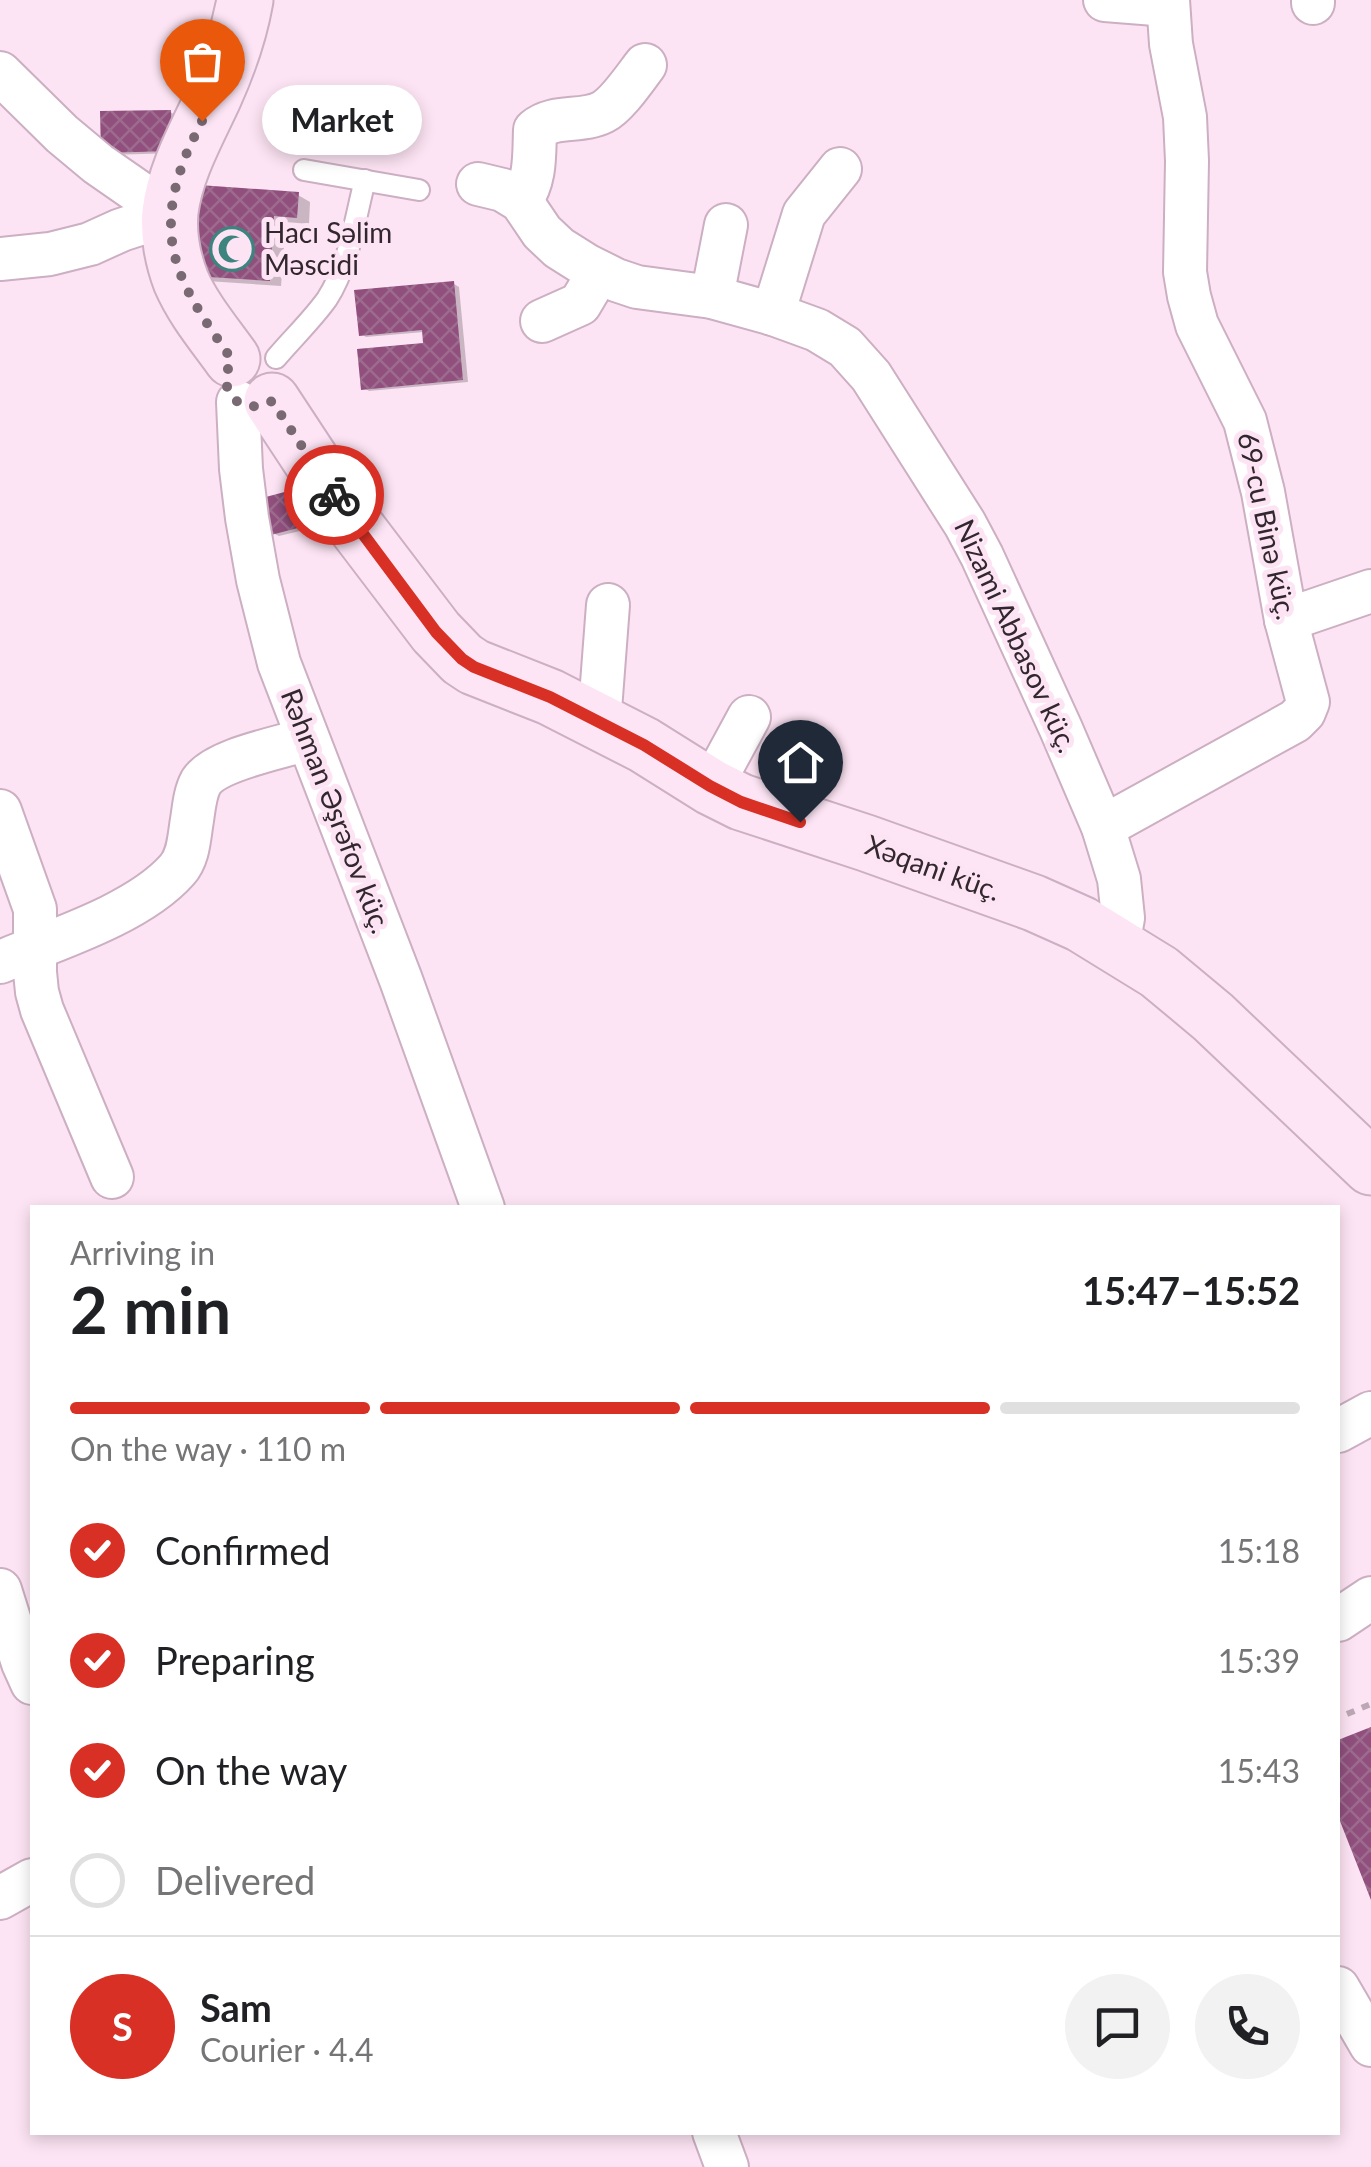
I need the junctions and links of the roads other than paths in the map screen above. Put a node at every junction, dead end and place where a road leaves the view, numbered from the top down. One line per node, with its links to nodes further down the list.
1 (246, 0): 12 (street)
2 (1105, 0): 3 (street)
3 (1168, 2): 22 (street, 69-cu Binə küç.)
4 (645, 65): 11 (street)
5 (0, 73): 12 (street)
6 (304, 170): 8 (lane)
7 (840, 170): 17 (street)
8 (365, 180): 10 (lane); 19 (lane)
9 (478, 184): 11 (street)
10 (419, 190)
11 (521, 201): 15 (street, Nizami Abbasov küç.)
12 (170, 214): 14 (street); 19 (street)
13 (726, 224): 16 (street)
14 (0, 259)
15 (599, 272): 16 (street, Nizami Abbasov küç.); 18 (street)
16 (712, 297): 17 (street, Nizami Abbasov küç.)
17 (773, 314): 28 (street, Nizami Abbasov küç.)
18 (542, 321)
19 (254, 380): 24 (street, Xəqani küç.); 25 (street, Rəhman Əşrəfov küç.)
20 (1371, 591): 22 (street)
21 (608, 605): 24 (street)
22 (1286, 620): 28 (street, 69-cu Binə küç.)
23 (749, 718): 26 (street)
24 (599, 722): 26 (street, Xəqani küç.)
25 (307, 740): 30 (street); 33 (street, Rəhman Əşrəfov küç.)
26 (710, 786): 29 (street, Xəqani küç.)
27 (0, 812): 30 (street)
28 (1104, 827): 29 (street, Nizami Abbasov küç.)
29 (1118, 945): 31 (street, Xəqani küç.)
30 (18, 955): 32 (street)
31 (1371, 1167)
32 (112, 1177)
33 (483, 1205)
34 (1371, 1413): 35 (street)
35 (1340, 1429)
36 (0, 1590): 39 (street)
37 (1371, 1598): 38 (street)
38 (1340, 1619)
39 (30, 1679)
40 (30, 1881): 41 (street)
41 (0, 1898)
42 (1340, 1991): 43 (street)
43 (1371, 2045)
44 (715, 2135): 45 (street)
45 (728, 2167)

